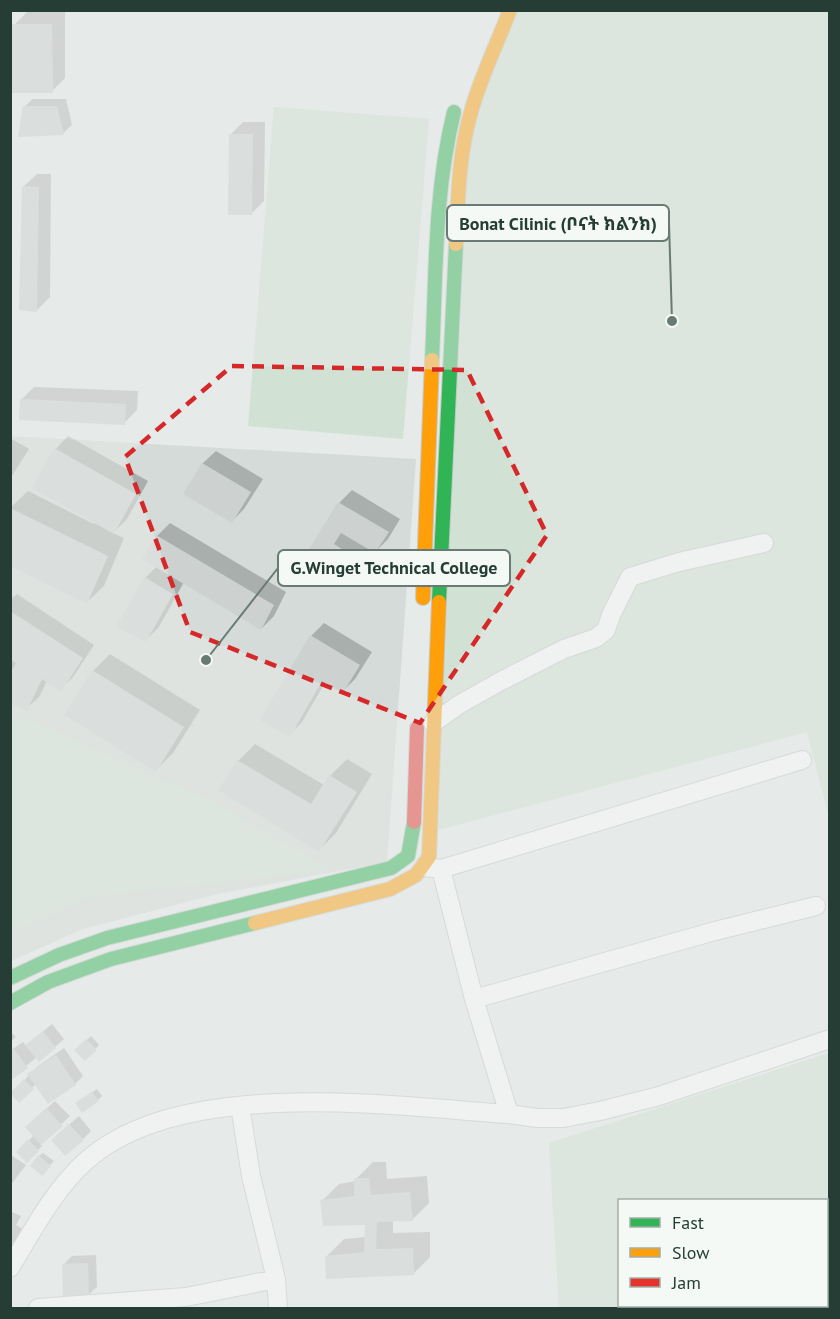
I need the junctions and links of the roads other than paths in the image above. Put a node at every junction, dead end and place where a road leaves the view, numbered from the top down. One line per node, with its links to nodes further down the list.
1 (510, 10): 5 (main road)
2 (458, 98): 4 (main road)
3 (764, 543): 5 (street)
4 (422, 611)
5 (425, 720): 7 (main road); 9 (main road)
6 (802, 760): 7 (street)
7 (433, 868): 10 (street); 11 (main road)
8 (816, 906): 10 (street)
9 (10, 978)
10 (474, 999): 14 (street)
11 (10, 1003)
12 (830, 1039): 14 (street)
13 (240, 1106): 14 (street); 15 (street); 16 (street)
14 (509, 1114)
15 (10, 1268)
16 (276, 1280): 17 (street); 18 (street)
17 (38, 1308)
18 (278, 1308)

